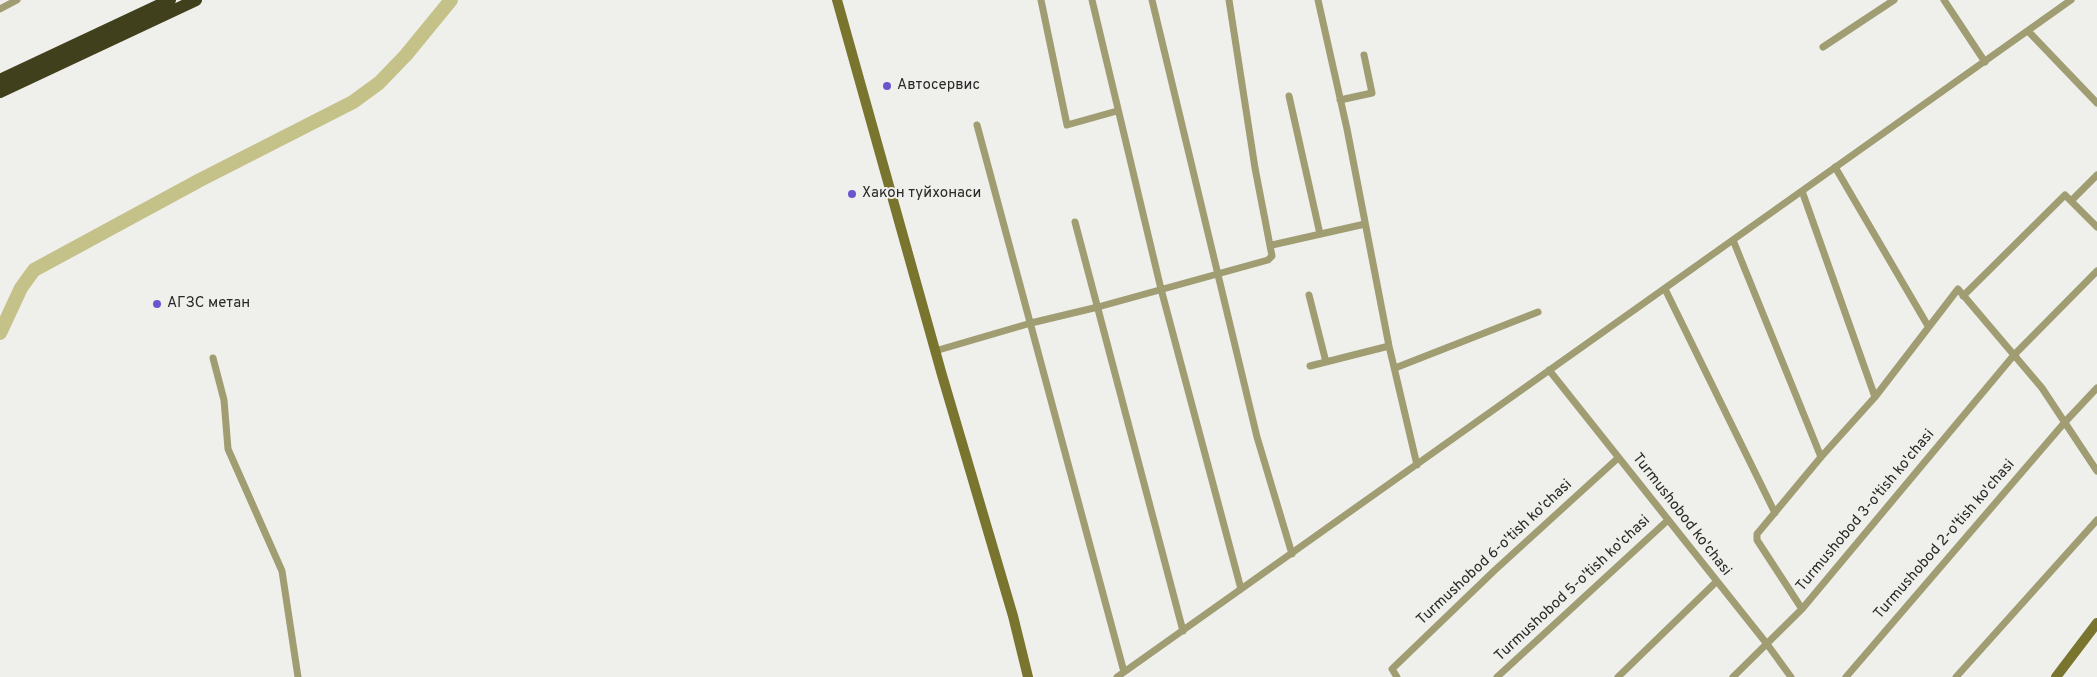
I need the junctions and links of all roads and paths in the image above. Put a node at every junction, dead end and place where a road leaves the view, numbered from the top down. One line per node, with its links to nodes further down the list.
1 (17, 0): 13 (street)
2 (196, 0): 19 (highway)
3 (837, 0): 46 (main road)
4 (1041, 0): 23 (street)
5 (1092, 0): 23 (street)
6 (1152, 0): 36 (street)
7 (1229, 0): 34 (street)
8 (1318, 0): 21 (street)
9 (1894, 0): 15 (street)
10 (1944, 0): 17 (street)
11 (2071, 0): 14 (street)
12 (165, 1): 18 (highway)
13 (0, 9)
14 (2028, 31): 17 (street); 22 (street)
15 (1823, 47)
16 (1364, 55): 21 (street)
17 (1985, 62): 25 (street)
18 (0, 80)
19 (0, 92)
20 (1289, 96): 32 (street)
21 (1340, 100): 30 (street)
22 (2097, 103)
23 (1117, 111): 37 (street)
24 (977, 125): 43 (street)
25 (1835, 167): 27 (street); 44 (street)
26 (2097, 175): 28 (street)
27 (1802, 190): 33 (street); 54 (street)
28 (2071, 201): 31 (street); 40 (street)
29 (1075, 222): 41 (street)
30 (1365, 224): 32 (street); 45 (street)
31 (2097, 227)
32 (1320, 234): 34 (street)
33 (1733, 240): 38 (street); 56 (street)
34 (1272, 245): 36 (street)
35 (2097, 271): 47 (street, Turmushobod 3-o'tish ko'chasi)
36 (1217, 274): 37 (street); 63 (street)
37 (1161, 289): 41 (street); 65 (street)
38 (1664, 289): 52 (street); 60 (street)
39 (1309, 295): 49 (street)
40 (1963, 296): 44 (street); 47 (street)
41 (1098, 307): 43 (street); 68 (street)
42 (1538, 312): 51 (street)
43 (1030, 323): 46 (street); 70 (street)
44 (1928, 326): 54 (street)
45 (1389, 346): 49 (street); 51 (street)
46 (935, 351): 72 (main road)
47 (2014, 355): 55 (street); 66 (street, Turmushobod 3-o'tish ko'chasi)
48 (213, 358): 71 (street)
49 (1326, 362): 50 (street)
50 (1310, 366)
51 (1395, 368): 58 (street)
52 (1549, 370): 57 (street, Turmushobod ko'chasi); 58 (street)
53 (2097, 388): 55 (street, Turmushobod 2-o'tish ko'chasi)
54 (1876, 397): 56 (street)
55 (2065, 422): 59 (street); 79 (street, Turmushobod 2-o'tish ko'chasi)
56 (1821, 457): 60 (street)
57 (1618, 458): 61 (street, Turmushobod ko'chasi); 74 (street, Turmushobod 6-o'tish ko'chasi)
58 (1417, 465): 63 (street)
59 (2097, 471)
60 (1775, 513): 66 (street)
61 (1668, 520): 64 (street, Turmushobod ko'chasi); 75 (street, Turmushobod 5-o'tish ko'chasi)
62 (2097, 520): 80 (street)
63 (1292, 554): 65 (street)
64 (1716, 582): 69 (street, Turmushobod ko'chasi); 76 (street)
65 (1241, 589): 68 (street)
66 (1802, 609): 69 (street, Turmushobod 3-o'tish ko'chasi)
67 (2097, 624): 81 (main road)
68 (1183, 631): 70 (street)
69 (1767, 644): 77 (street, Turmushobod 3-o'tish ko'chasi); 78 (street, Turmushobod ko'chasi)
70 (1124, 672): 73 (street)
71 (298, 677)
72 (1028, 677)
73 (1117, 677)
74 (1397, 677)
75 (1497, 677)
76 (1618, 677)
77 (1733, 677)
78 (1791, 677)
79 (1846, 677)
80 (1956, 677)
81 (2056, 677)

